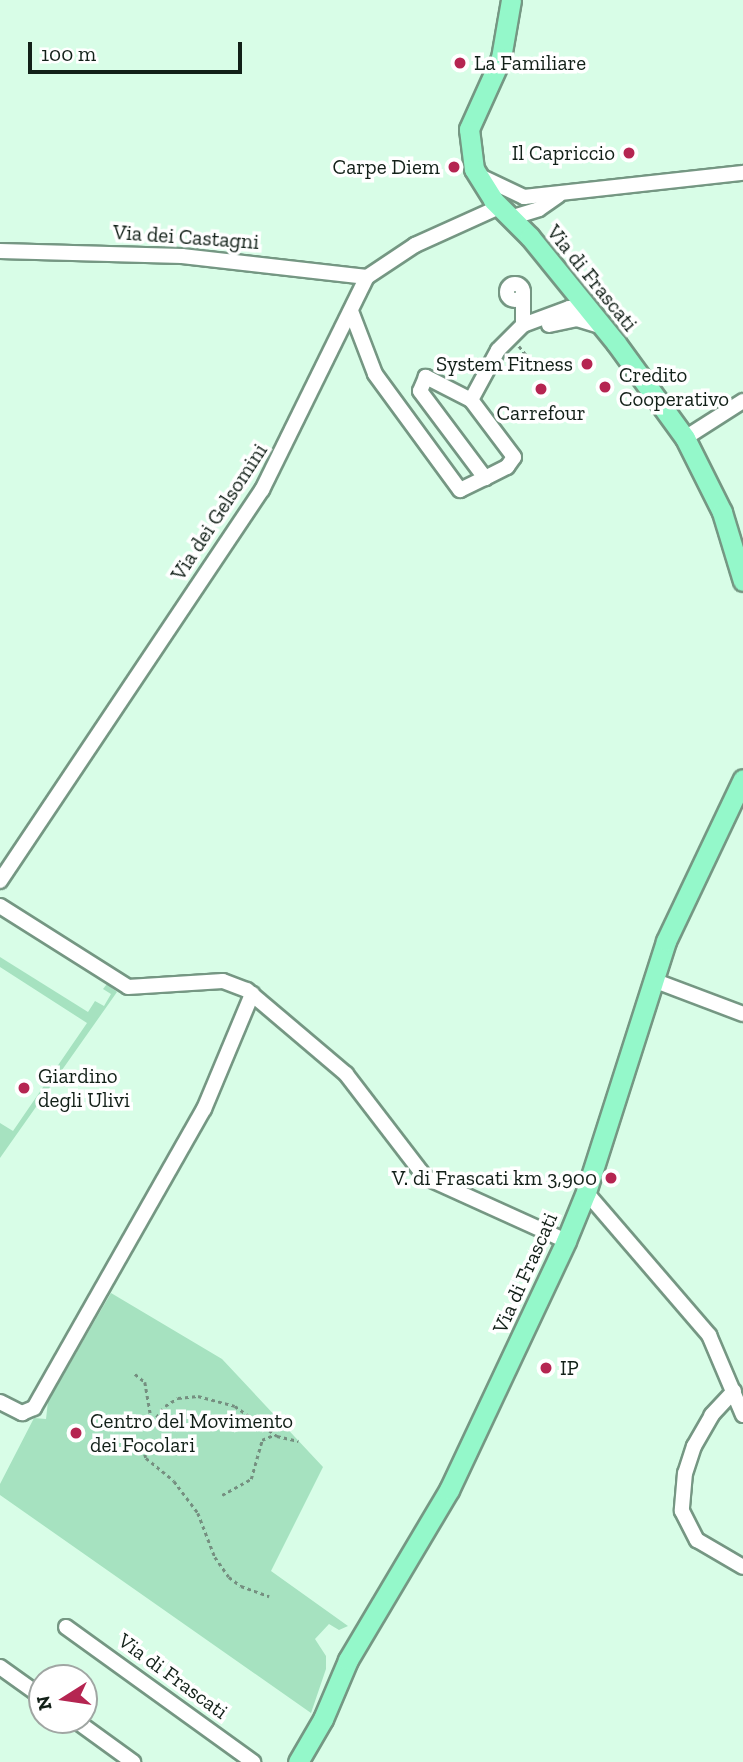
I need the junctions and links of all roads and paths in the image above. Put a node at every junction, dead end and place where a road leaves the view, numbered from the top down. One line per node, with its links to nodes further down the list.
1 (511, 0): 4 (main road, Via di Frascati)
2 (743, 173): 3 (street)
3 (561, 194): 4 (street); 5 (street)
4 (500, 202): 5 (street); 6 (main road, Via di Frascati); 8 (street)
5 (539, 209): 6 (street)
6 (530, 237): 10 (main road, Via di Frascati)
7 (0, 251): 8 (street, Via dei Castagni)
8 (367, 277): 11 (street, Via dei Gelsomini)
9 (516, 295): 12 (street)
10 (588, 308): 12 (street); 13 (main road, Via di Frascati)
11 (351, 311): 17 (street); 20 (street, Via dei Gelsomini)
12 (523, 325): 13 (street); 14 (street)
13 (604, 327): 16 (main road, Via di Frascati)
14 (471, 400): 17 (street); 17 (street)
15 (743, 401): 16 (street)
16 (685, 438): 18 (main road, Via di Frascati)
17 (485, 478)
18 (743, 581)
19 (743, 779): 22 (main road, Via di Frascati)
20 (0, 881)
21 (0, 906): 23 (street)
22 (653, 980): 24 (street); 25 (main road, Via di Frascati)
23 (252, 994): 26 (street); 29 (street)
24 (743, 1014)
25 (586, 1192): 26 (main road, Via di Frascati); 28 (street)
26 (566, 1241): 43 (main road, Via di Frascati)
27 (135, 1374): 31 (path)
28 (734, 1391): 30 (street); 35 (street)
29 (0, 1402)
30 (743, 1415)
31 (277, 1436): 32 (path); 34 (path)
32 (298, 1441)
33 (143, 1448): 36 (path)
34 (222, 1494)
35 (743, 1567)
36 (269, 1596)
37 (66, 1627): 42 (street, Via di Frascati)
38 (0, 1667): 39 (street)
39 (28, 1687)
40 (94, 1734): 41 (street)
41 (133, 1762)
42 (253, 1762)
43 (298, 1762)

